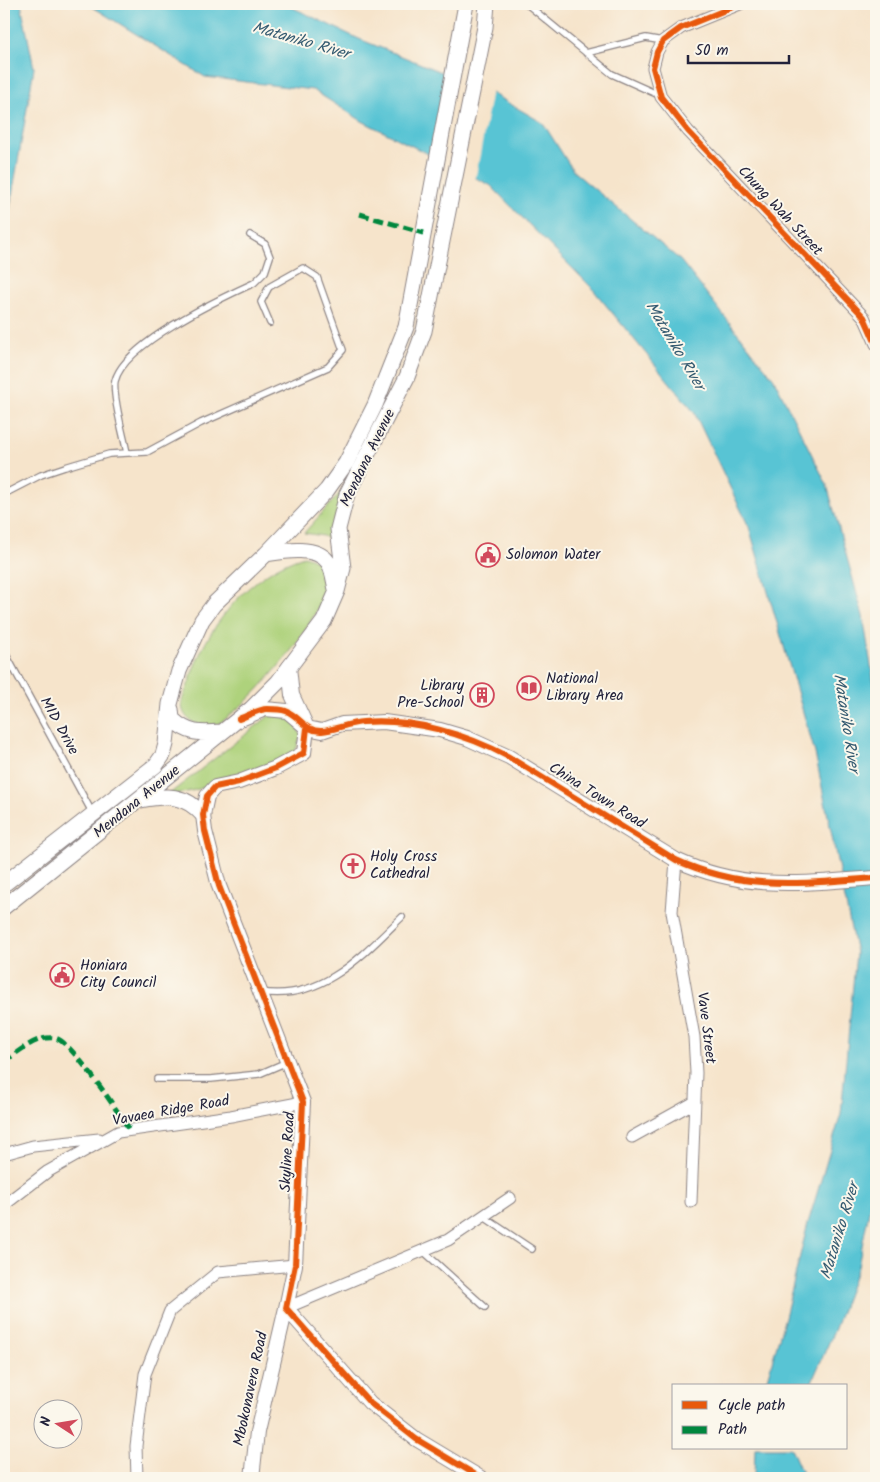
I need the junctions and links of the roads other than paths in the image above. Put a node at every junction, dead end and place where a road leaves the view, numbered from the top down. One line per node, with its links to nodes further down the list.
1 (466, 4): 13 (main road, Mendana Avenue)
2 (488, 4): 14 (main road, Mendana Avenue)
3 (740, 4): 5 (street)
4 (528, 5): 6 (lane)
5 (663, 42): 6 (lane); 7 (street)
6 (586, 53): 7 (lane)
7 (661, 96): 10 (street, Chung Wah Street)
8 (250, 235): 11 (lane)
9 (270, 323): 11 (lane)
10 (876, 344)
11 (128, 453): 12 (lane)
12 (4, 494)
13 (266, 554): 14 (main road); 17 (main road, Mendana Avenue)
14 (337, 591): 16 (main road, Mendana Avenue)
15 (4, 651): 22 (lane, MID Drive)
16 (289, 667): 18 (main road, Mendana Avenue); 19 (street)
17 (170, 704): 20 (main road); 22 (main road, Mendana Avenue)
18 (239, 719): 19 (street); 20 (main road, Mendana Avenue)
19 (307, 728): 23 (street, Skyline Road); 24 (street, China Town Road)
20 (221, 732): 21 (main road, Mendana Avenue)
21 (139, 800): 23 (main road); 27 (main road, Mendana Avenue)
22 (93, 814): 26 (main road, Mendana Avenue)
23 (203, 815): 29 (street, Skyline Road)
24 (676, 860): 25 (street, China Town Road); 33 (street, Vave Street)
25 (876, 878)
26 (4, 884)
27 (4, 907)
28 (402, 917): 29 (lane)
29 (260, 992): 30 (street, Skyline Road)
30 (287, 1062): 31 (lane); 32 (street, Skyline Road)
31 (157, 1079)
32 (303, 1102): 35 (street, Vavaea Ridge Road); 43 (street, Skyline Road)
33 (695, 1102): 34 (street); 38 (street, Vave Street)
34 (632, 1137)
35 (104, 1139): 36 (street); 39 (street, Vavaea Ridge Road)
36 (4, 1154)
37 (510, 1198): 40 (street)
38 (691, 1202)
39 (4, 1206)
40 (484, 1217): 41 (street); 42 (lane)
41 (422, 1250): 44 (lane); 45 (street)
42 (532, 1250)
43 (295, 1265): 45 (street, Skyline Road); 46 (street)
44 (485, 1307)
45 (286, 1308): 47 (street, Mbokonavera Road); 48 (street)
46 (137, 1478)
47 (252, 1478)
48 (481, 1478)

